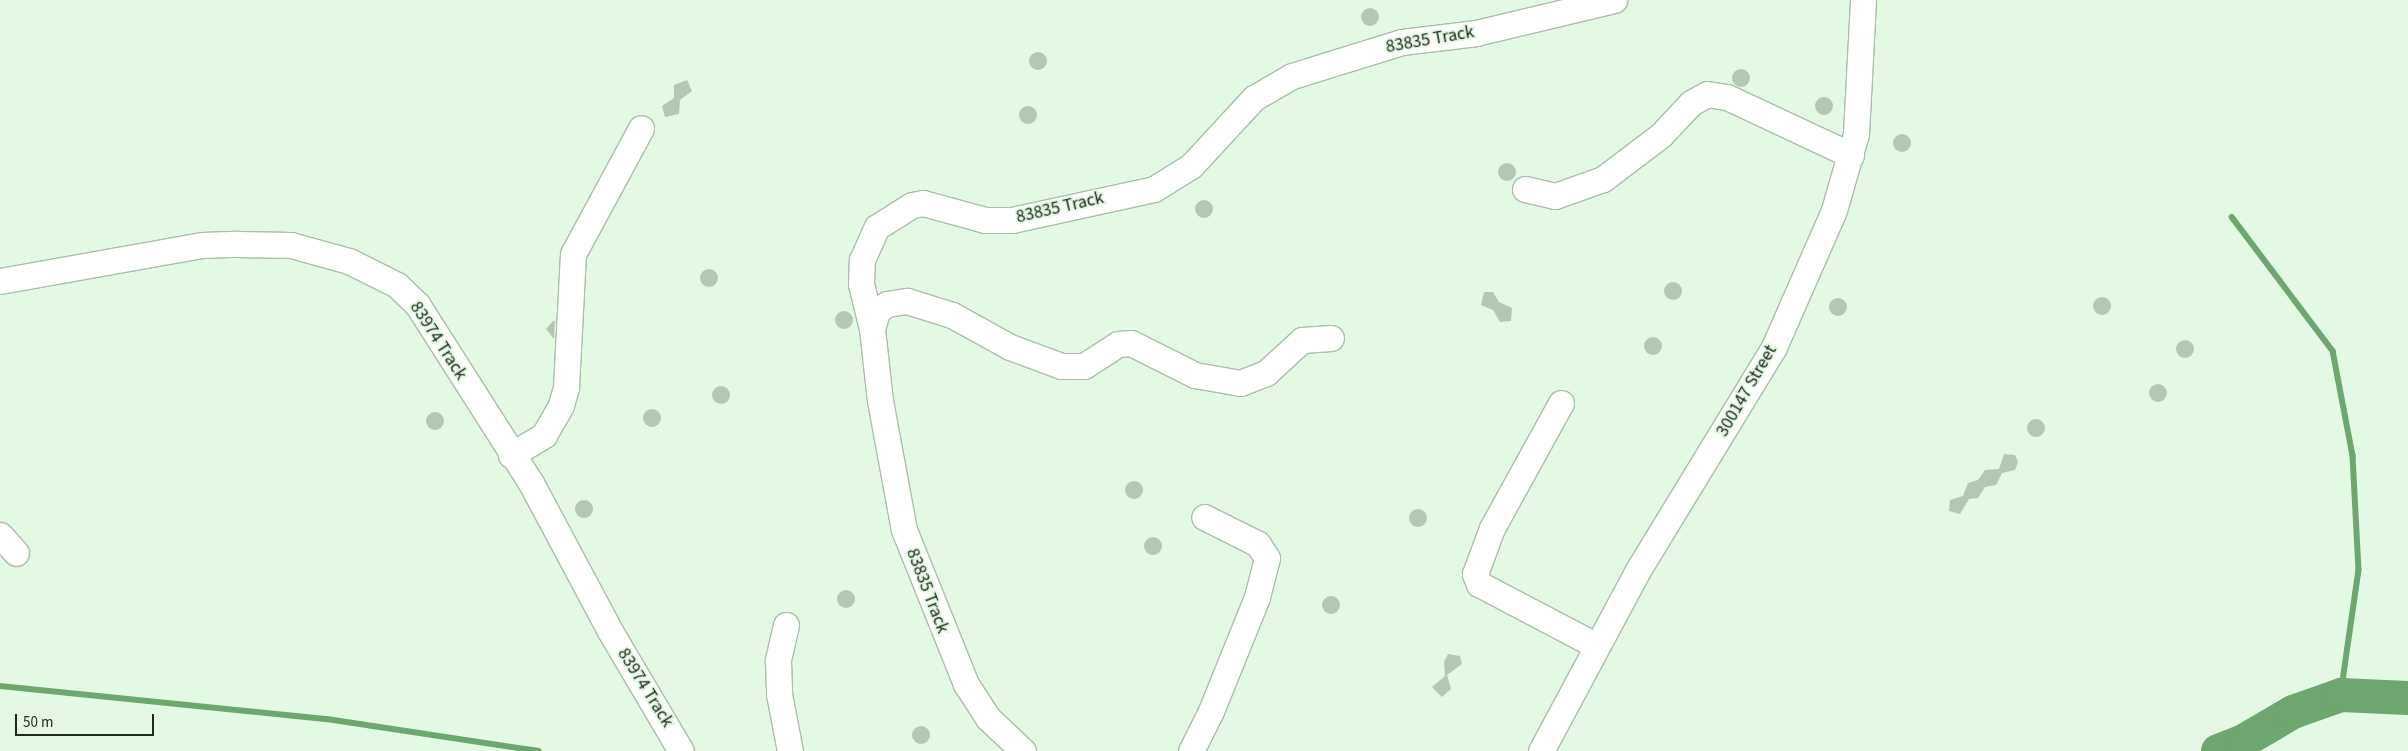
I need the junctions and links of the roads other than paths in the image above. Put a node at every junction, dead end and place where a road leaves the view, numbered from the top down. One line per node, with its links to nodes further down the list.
1 (1614, 0): 7 (street, 83835 Track)
2 (1863, 0): 4 (street, 300147 Street)
3 (641, 128): 10 (street)
4 (1852, 155): 5 (street); 13 (street, 300147 Street)
5 (1525, 189)
6 (0, 281): 10 (street, 83974 Track)
7 (872, 329): 8 (street); 16 (street, 83835 Track)
8 (1331, 338)
9 (1562, 402): 13 (street)
10 (511, 455): 14 (street, 83974 Track)
11 (1204, 517): 17 (street)
12 (786, 625): 15 (street)
13 (1597, 646): 18 (street, 300147 Street)
14 (681, 751)
15 (790, 751)
16 (1022, 751)
17 (1191, 751)
18 (1540, 751)

